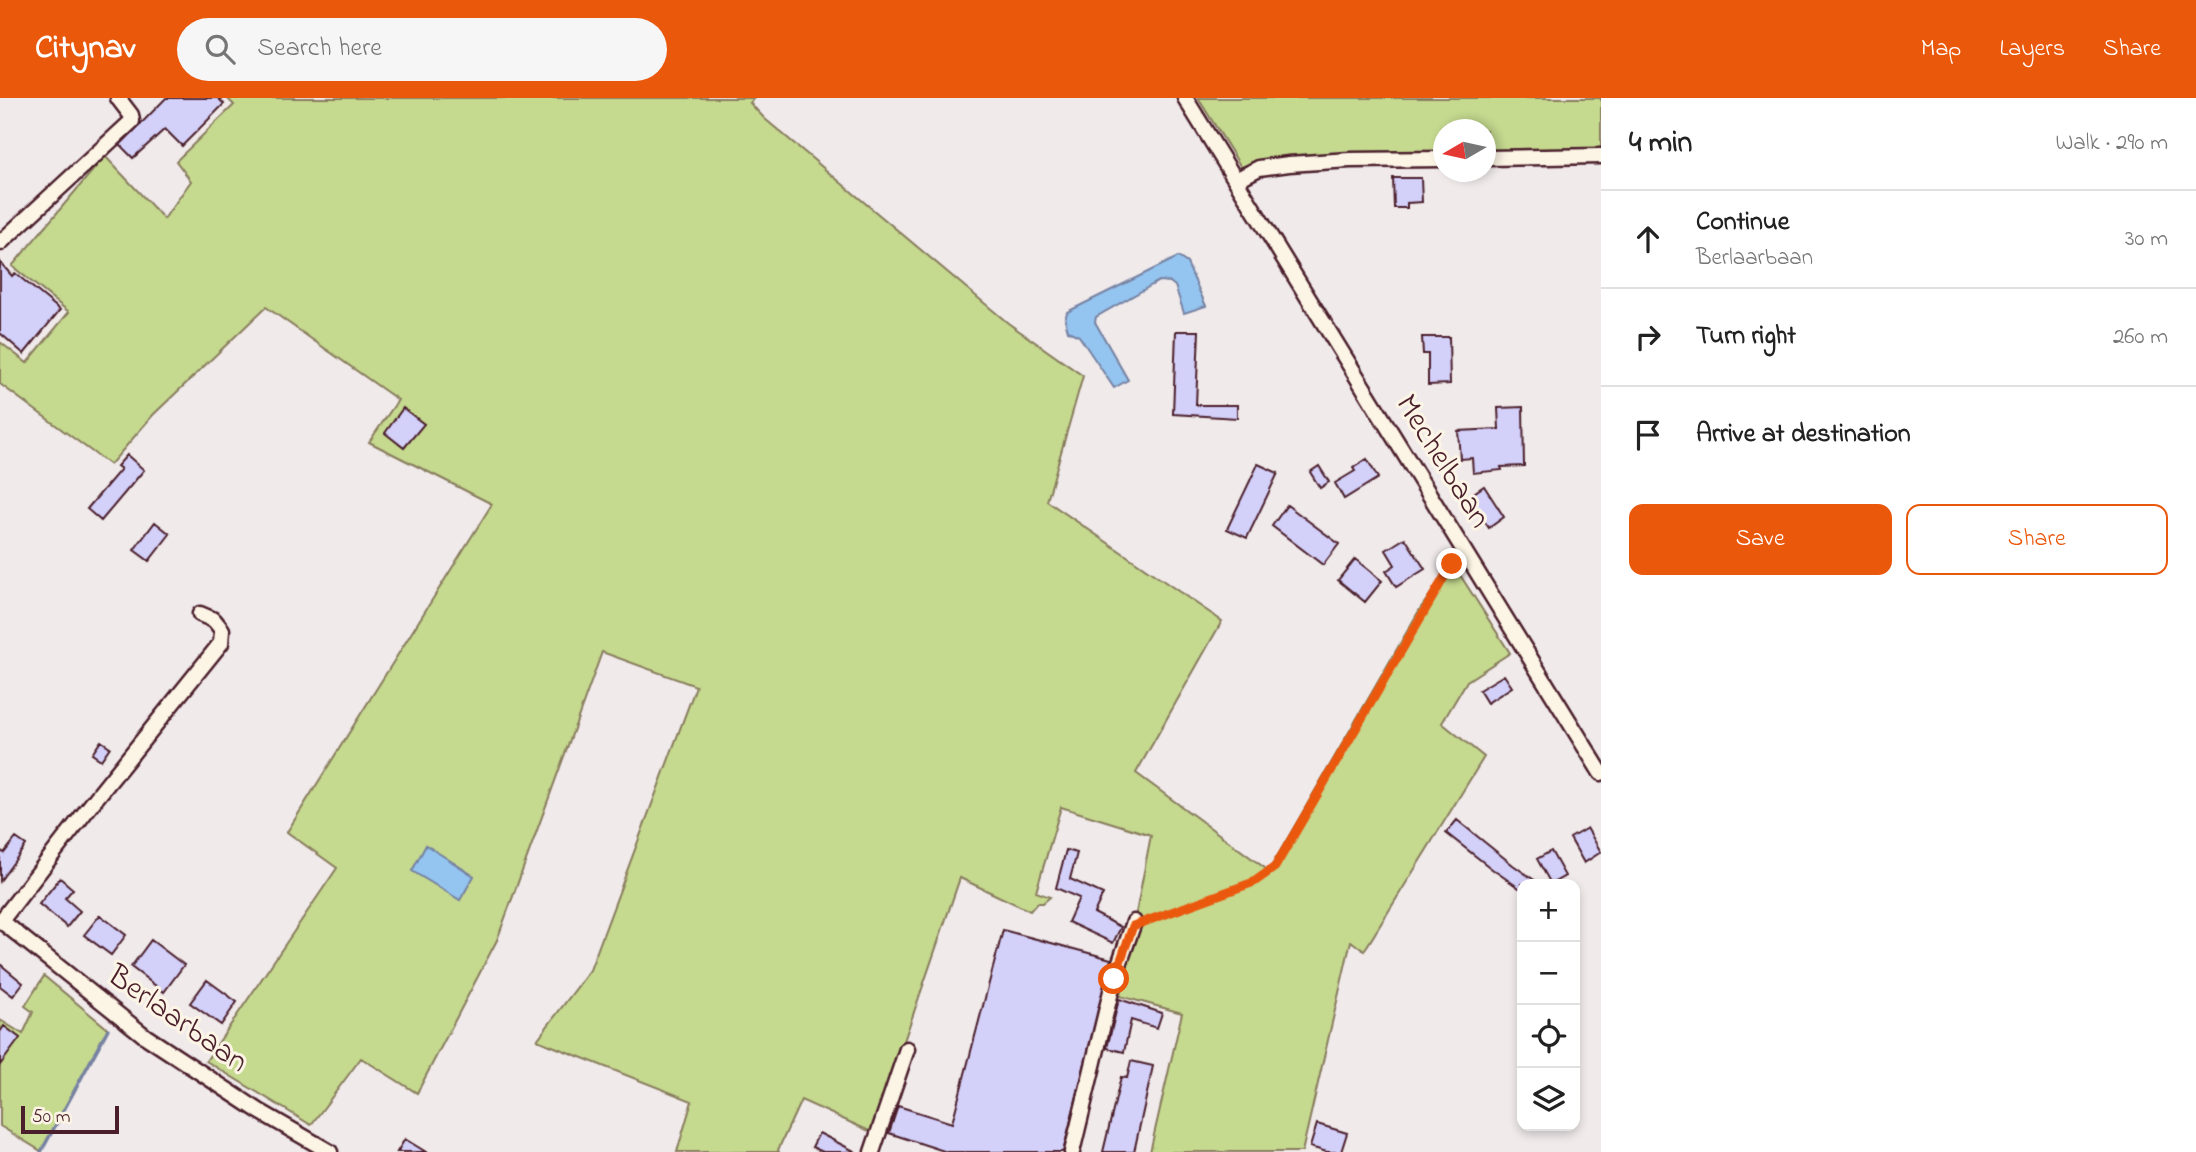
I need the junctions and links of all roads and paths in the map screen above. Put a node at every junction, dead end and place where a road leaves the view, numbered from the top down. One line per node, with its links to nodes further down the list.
1 (118, 98): 7 (street)
2 (1185, 98): 6 (street, Mechelbaan)
3 (1601, 156): 4 (street)
4 (1496, 158)
5 (1433, 159): 6 (street)
6 (1236, 180): 10 (street, Mechelbaan)
7 (0, 243)
8 (1452, 564): 12 (path)
9 (200, 614): 11 (street, Berlaarbaan)
10 (1601, 773)
11 (0, 920): 14 (street, Berlaarbaan)
12 (1133, 924): 16 (street)
13 (907, 1049): 15 (street)
14 (330, 1152)
15 (873, 1152)
16 (1072, 1152)

